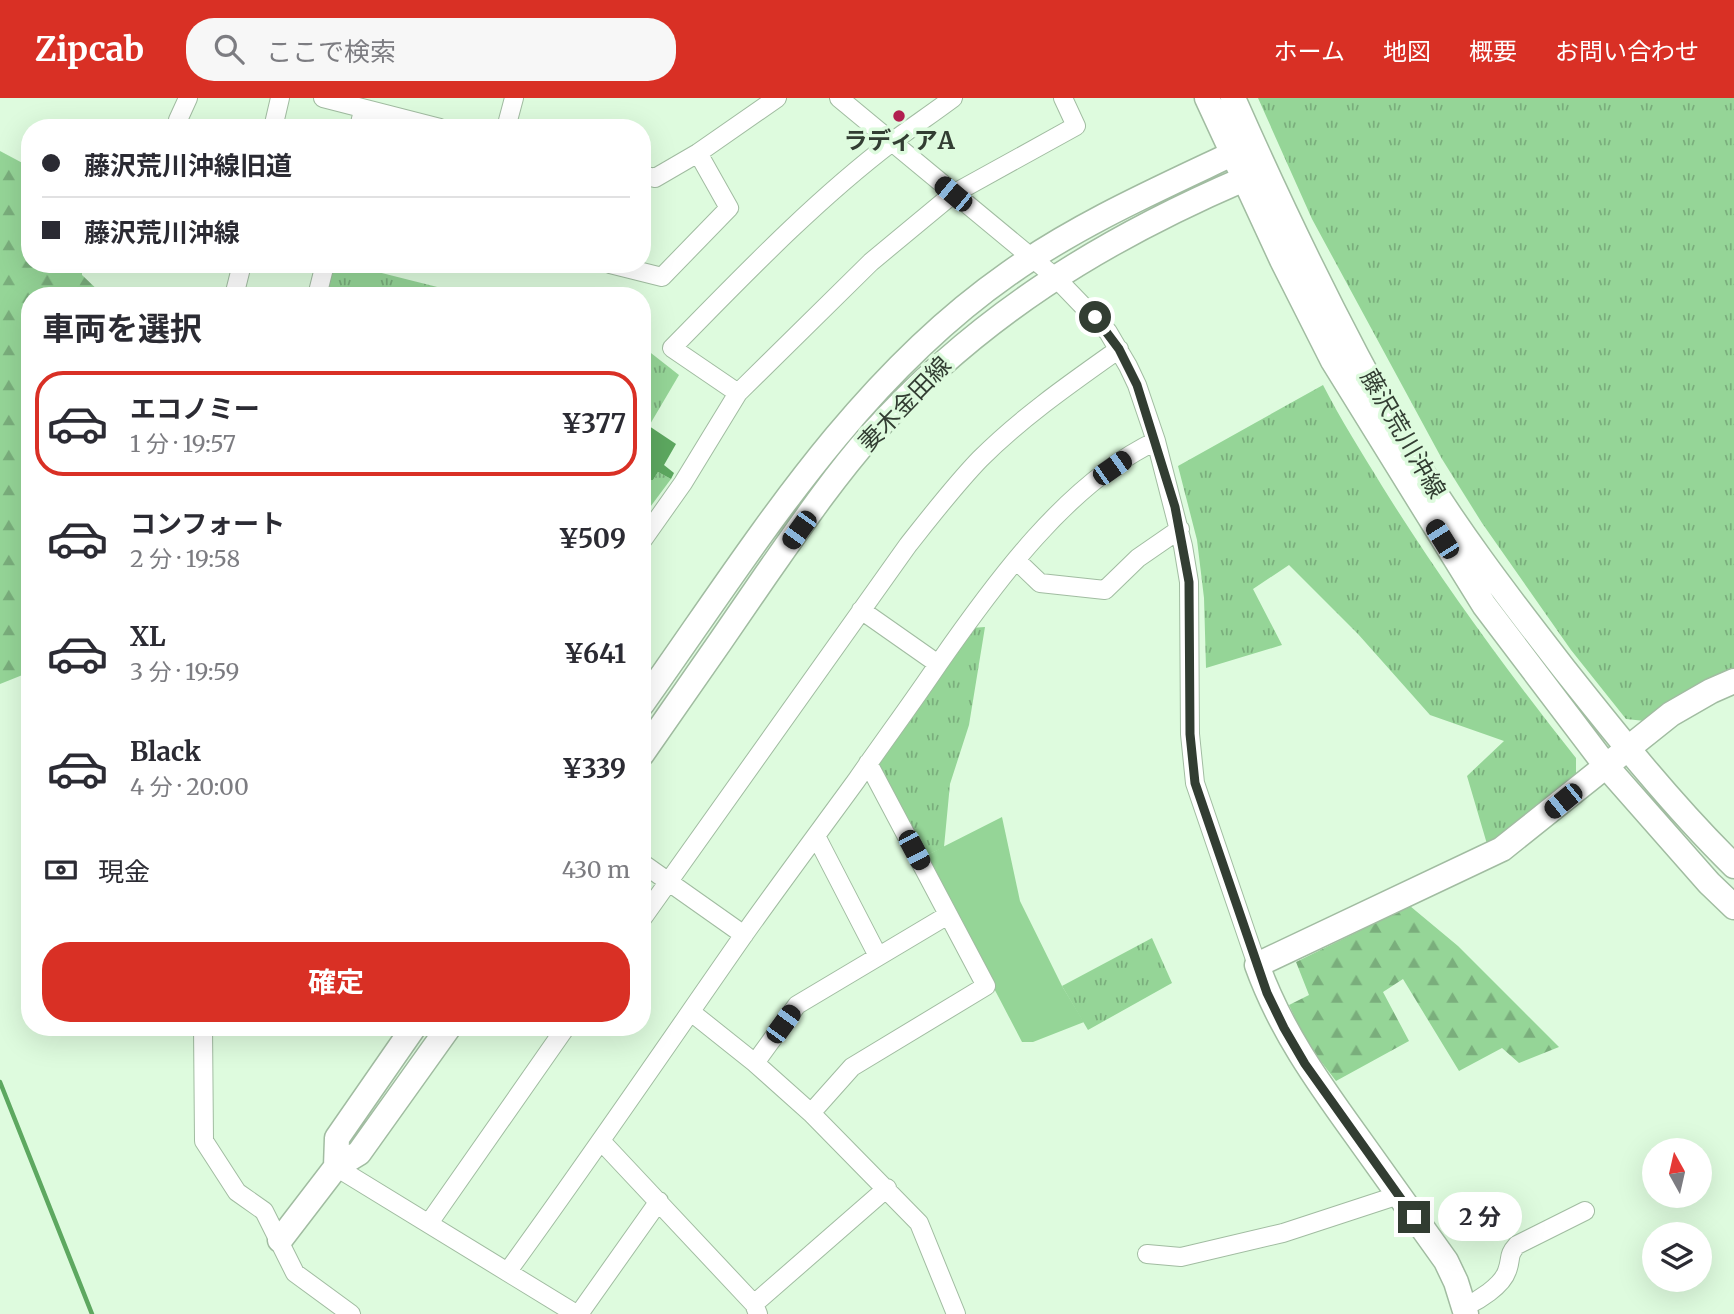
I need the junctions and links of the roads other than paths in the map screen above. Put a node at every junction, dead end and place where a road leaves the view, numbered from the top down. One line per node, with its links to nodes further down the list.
1 (188, 98): 12 (street)
2 (280, 98): 13 (street)
3 (323, 98): 11 (street)
4 (514, 98): 16 (street)
5 (777, 98): 18 (street)
6 (839, 98): 17 (street)
7 (953, 98): 17 (street)
8 (1063, 98): 23 (street)
9 (1207, 98): 19 (main road, 藤沢荒川沖線)
10 (1233, 98): 20 (main road, 藤沢荒川沖線)
11 (363, 110): 14 (street); 15 (street)
12 (178, 119)
13 (275, 119)
14 (361, 119)
15 (402, 119)
16 (508, 119)
17 (891, 142): 23 (street); 28 (street)
18 (698, 153): 21 (street); 25 (street)
19 (1232, 154): 20 (main road); 22 (main road, 藤沢荒川沖線); 24 (main road, 妻木金田線)
20 (1259, 157): 22 (main road); 38 (main road, 藤沢荒川沖線)
21 (651, 177)
22 (1244, 179): 26 (main road, 妻木金田線); 40 (main road, 藤沢荒川沖線)
23 (953, 194): 24 (street); 28 (street)
24 (1032, 258): 26 (street); 36 (main road, 妻木金田線)
25 (646, 273)
26 (1055, 278): 27 (street); 37 (main road, 妻木金田線)
27 (1119, 349): 29 (street); 33 (street)
28 (738, 393): 30 (street)
29 (1156, 441): 31 (street); 32 (street)
30 (651, 528)
31 (1180, 529): 32 (street); 50 (street)
32 (1016, 560): 34 (street)
33 (862, 610): 34 (street); 44 (street)
34 (938, 664): 39 (street)
35 (1734, 681): 38 (main road)
36 (651, 691)
37 (651, 741)
38 (1627, 749): 40 (main road); 42 (main road, 藤沢荒川沖線)
39 (868, 763): 41 (street); 47 (street)
40 (1606, 766): 46 (main road, 藤沢荒川沖線); 50 (main road)
41 (816, 836): 48 (street); 49 (street)
42 (1734, 866)
43 (651, 869): 44 (street)
44 (668, 881): 45 (street); 48 (street)
45 (651, 906)
46 (1734, 907)
47 (948, 915): 49 (street); 57 (street)
48 (744, 935): 51 (street)
49 (878, 956): 56 (street)
50 (1257, 965): 61 (main road)
51 (691, 1012): 56 (street); 58 (street)
52 (204, 1036): 65 (street)
53 (408, 1036): 59 (main road)
54 (443, 1036): 59 (main road)
55 (560, 1036): 64 (street)
56 (755, 1063): 57 (street)
57 (811, 1113): 60 (street)
58 (602, 1142): 62 (street); 67 (street)
59 (336, 1167): 64 (street); 65 (main road)
60 (887, 1188): 68 (street); 72 (street)
61 (1399, 1195): 66 (street); 69 (main road)
62 (659, 1201): 68 (street); 71 (street)
63 (1585, 1212): 69 (street)
64 (429, 1223): 67 (street)
65 (280, 1240): 70 (street)
66 (1147, 1254)
67 (508, 1271): 71 (street)
68 (756, 1309)
69 (1465, 1311)
70 (351, 1314)
71 (578, 1314)
72 (956, 1314)

